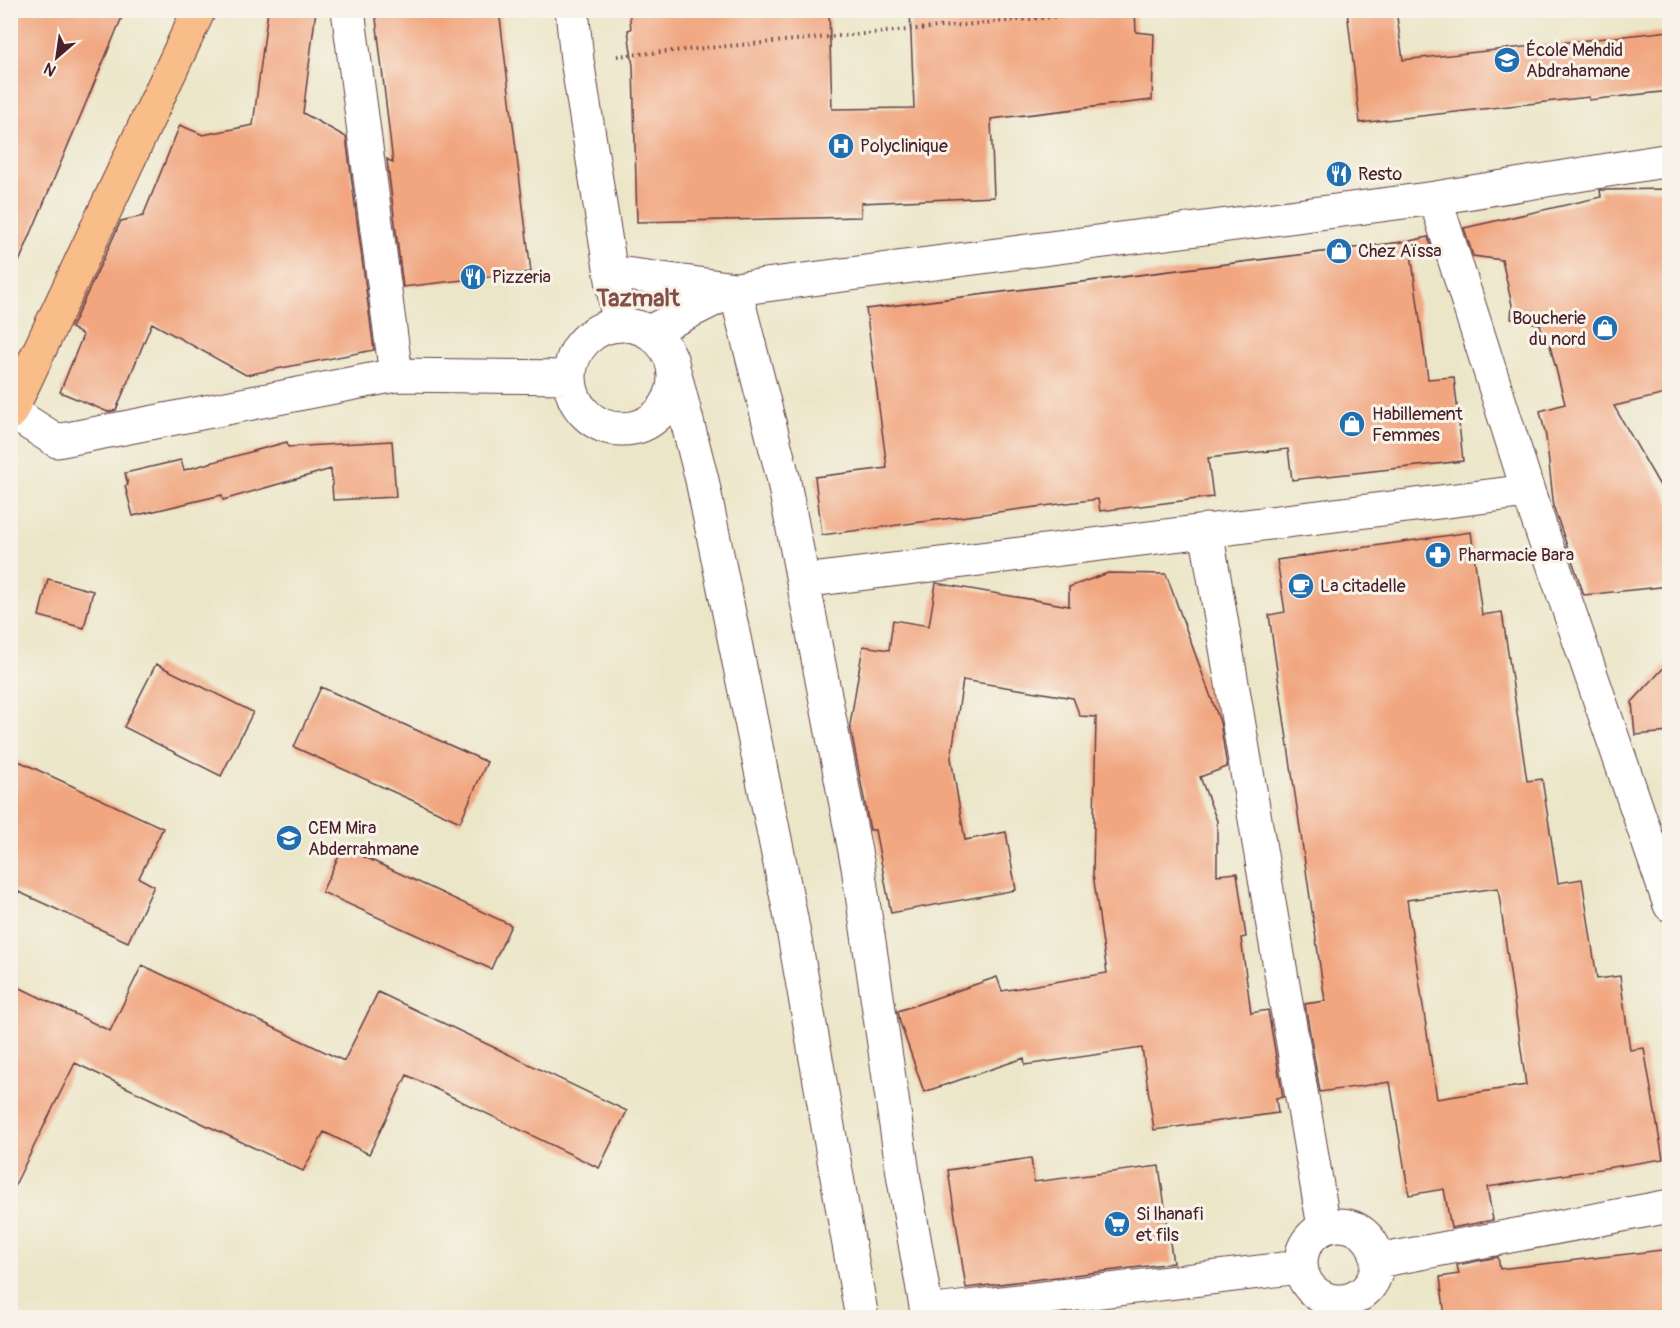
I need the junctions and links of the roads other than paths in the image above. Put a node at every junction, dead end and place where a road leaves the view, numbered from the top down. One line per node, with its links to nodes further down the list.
1 (199, 10): 12 (main road)
2 (348, 10): 10 (street)
3 (572, 10): 6 (street)
4 (1670, 160): 5 (street)
5 (1435, 198): 7 (street); 13 (street)
6 (610, 272): 7 (street); 8 (street)
7 (735, 289): 8 (street); 15 (street)
8 (634, 328): 9 (street); 11 (street)
9 (675, 374): 11 (street); 23 (street)
10 (396, 375): 11 (street); 12 (street)
11 (570, 377)
12 (11, 412)
13 (1528, 490): 14 (street); 16 (street)
14 (1206, 530): 15 (street); 18 (street)
15 (803, 581): 22 (street)
16 (1670, 905)
17 (1670, 1206): 19 (street)
18 (1324, 1227): 19 (street); 20 (street)
19 (1377, 1262): 21 (street)
20 (1300, 1267): 21 (street); 22 (street)
21 (1349, 1309)
22 (928, 1315)
23 (862, 1317)

